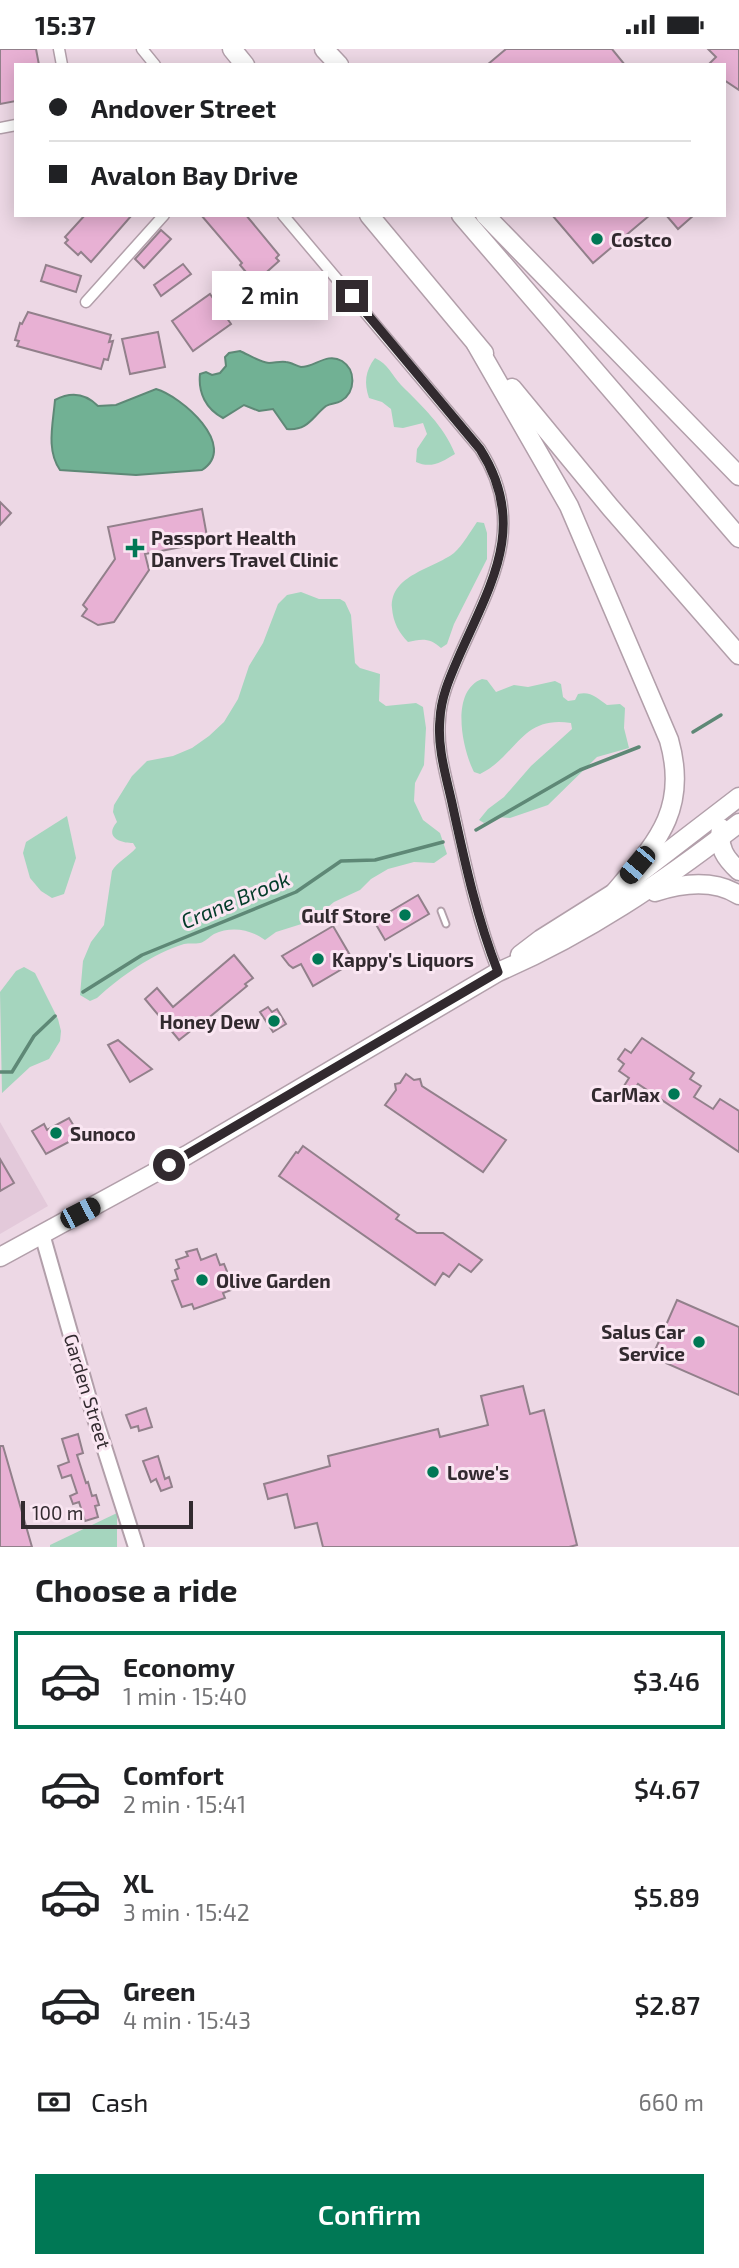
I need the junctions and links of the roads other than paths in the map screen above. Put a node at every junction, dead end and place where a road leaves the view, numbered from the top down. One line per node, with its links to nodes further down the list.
1 (142, 49): 4 (street)
2 (232, 49): 5 (highway)
3 (322, 49): 6 (highway)
4 (153, 63)
5 (243, 63)
6 (337, 63)
7 (162, 217): 12 (street)
8 (285, 217): 26 (street)
9 (371, 217): 13 (highway)
10 (463, 217): 15 (highway)
11 (487, 217): 14 (highway)
12 (86, 302)
13 (476, 344): 16 (highway); 21 (highway)
14 (739, 476)
15 (739, 538)
16 (739, 655)
17 (738, 797): 19 (highway); 21 (highway)
18 (739, 823): 19 (highway)
19 (719, 839): 20 (highway); 23 (highway)
20 (739, 871)
21 (614, 893): 26 (highway)
22 (739, 895): 23 (highway)
23 (638, 898): 26 (highway)
24 (441, 911): 25 (lane)
25 (446, 924)
26 (498, 972): 27 (highway)
27 (42, 1234): 28 (highway); 29 (main road, Garden Street)
28 (0, 1257)
29 (136, 1547)

